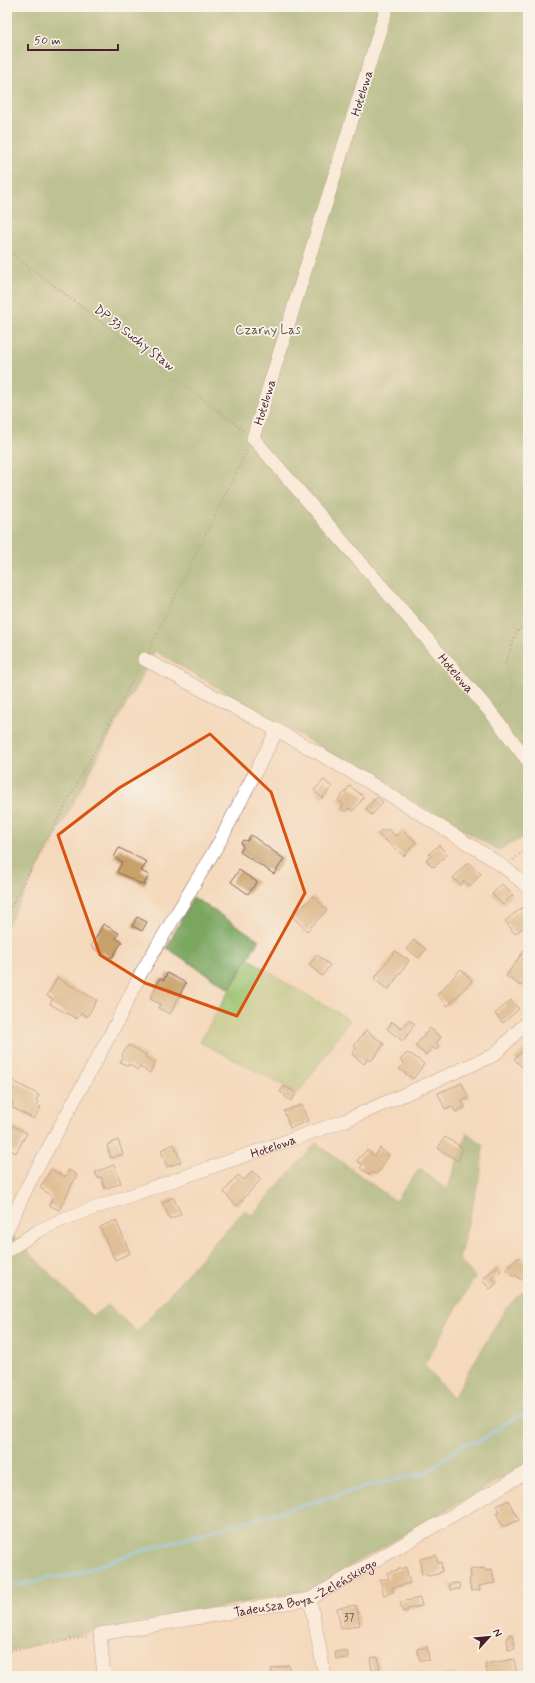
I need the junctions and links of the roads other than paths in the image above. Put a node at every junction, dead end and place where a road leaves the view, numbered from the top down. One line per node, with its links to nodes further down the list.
1 (387, 7): 4 (street, Hotelowa)
2 (144, 659): 3 (street)
3 (277, 730): 5 (street); 7 (street)
4 (528, 761)
5 (528, 888)
6 (528, 1021): 8 (street, Hotelowa)
7 (7, 1230)
8 (7, 1251)
9 (528, 1471): 10 (street, Tadeusza Boya-Żeleńskiego)
10 (310, 1598): 11 (street, Tadeusza Boya-Żeleńskiego); 12 (street)
11 (104, 1676)
12 (325, 1676)

